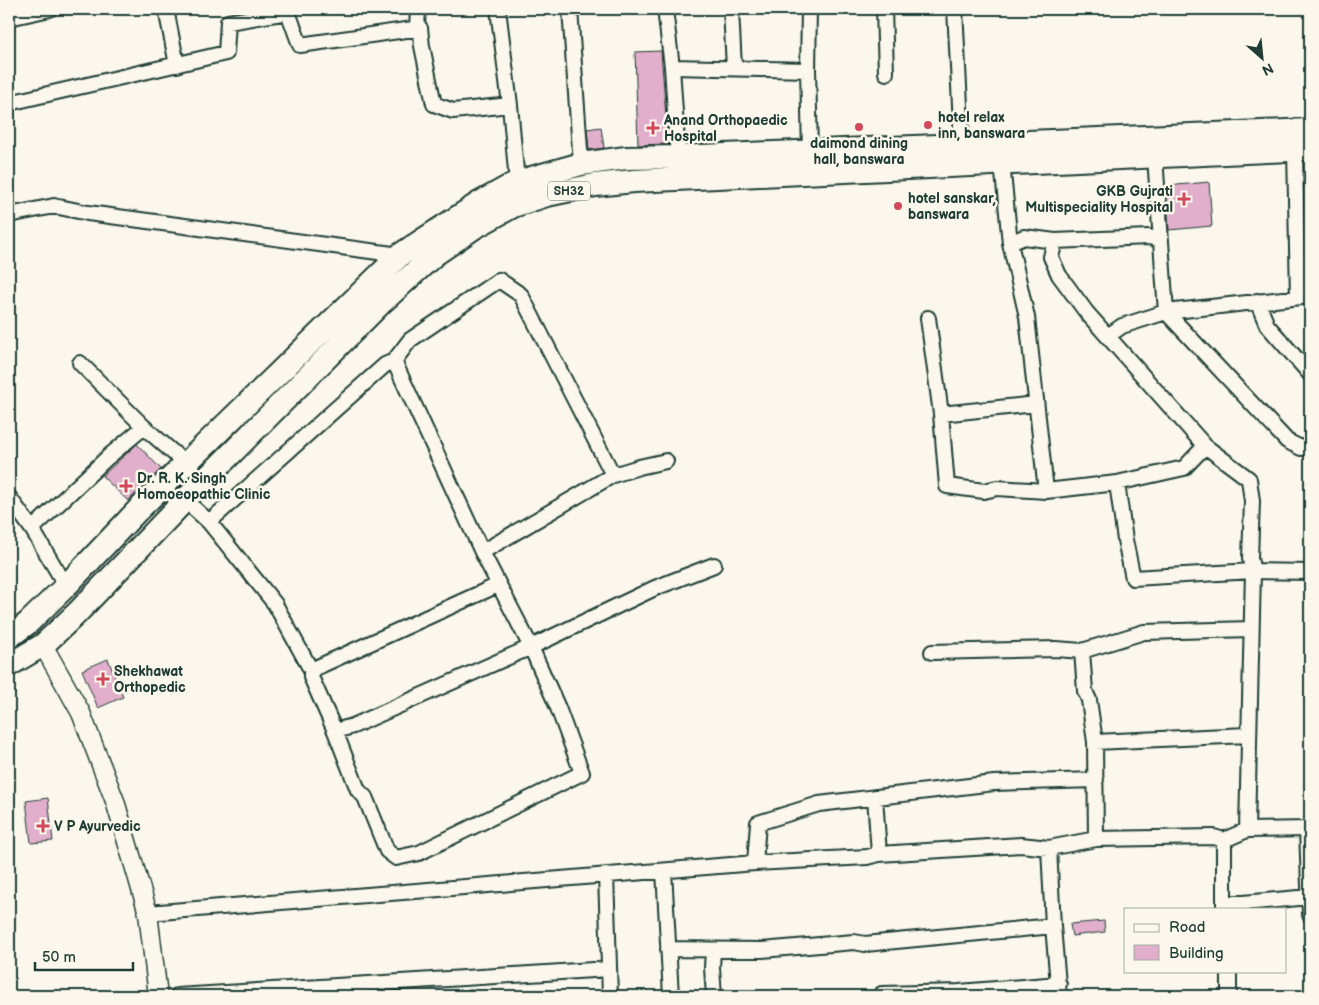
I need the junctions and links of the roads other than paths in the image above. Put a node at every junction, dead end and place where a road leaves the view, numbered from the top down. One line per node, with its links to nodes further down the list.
1 (50, 9): 11 (street)
2 (166, 9): 13 (street)
3 (418, 9): 12 (street)
4 (498, 9): 19 (street)
5 (570, 9): 27 (street)
6 (665, 9): 14 (street)
7 (731, 9): 15 (street)
8 (809, 9): 16 (street)
9 (885, 9): 17 (street)
10 (955, 9): 21 (street)
11 (9, 18)
12 (418, 28): 13 (street); 19 (street)
13 (177, 64): 18 (street)
14 (672, 67): 15 (street); 24 (street)
15 (734, 68): 16 (street)
16 (808, 70): 23 (street)
17 (886, 73)
18 (9, 103)
19 (510, 105): 28 (street)
20 (1310, 130): 21 (main road, SH32)
21 (962, 144): 23 (main road, SH32)
22 (1303, 150): 25 (main road, SH32); 34 (street)
23 (810, 151): 24 (main road, SH32)
24 (678, 157): 27 (main road, SH32)
25 (1155, 157): 26 (main road, SH32); 30 (street)
26 (1002, 163): 32 (street); 53 (main road, SH32)
27 (581, 164): 28 (main road, SH32)
28 (517, 182): 33 (main road, SH32)
29 (9, 215): 33 (street)
30 (1161, 240): 31 (street); 36 (street)
31 (1055, 241): 32 (street); 38 (street)
32 (1010, 242): 42 (street)
33 (400, 255): 48 (main road, SH32)
34 (1304, 296): 35 (street)
35 (1257, 301): 36 (street); 41 (street)
36 (1166, 312): 38 (street); 46 (street)
37 (928, 318): 43 (street)
38 (1108, 336): 45 (street)
39 (394, 361): 49 (street); 54 (street); 56 (street)
40 (80, 363): 44 (street)
41 (1310, 374)
42 (1036, 404): 43 (street); 51 (street)
43 (941, 414): 51 (street)
44 (144, 427): 48 (street); 55 (street)
45 (1205, 446): 50 (street); 58 (street)
46 (1310, 446)
47 (666, 460): 49 (street)
48 (185, 463): 60 (main road, SH32)
49 (614, 475): 56 (street)
50 (1117, 483): 51 (street); 58 (street)
51 (1046, 492)
52 (9, 497): 55 (street)
53 (185, 500): 54 (street); 64 (main road, SH32)
54 (209, 522): 69 (street)
55 (32, 529): 60 (street)
56 (482, 552): 61 (street)
57 (714, 565): 65 (street)
58 (1253, 571): 59 (street); 62 (street)
59 (1310, 572)
60 (66, 586): 63 (main road, SH32)
61 (498, 586): 65 (street); 69 (street)
62 (1252, 629): 66 (street); 71 (street)
63 (9, 637)
64 (43, 645): 68 (main road, SH32); 86 (street)
65 (531, 647): 70 (street); 70 (street)
66 (1082, 651): 67 (street); 72 (street)
67 (932, 652)
68 (9, 665)
69 (311, 670): 70 (street)
70 (335, 731)
71 (1248, 735): 72 (street); 76 (street)
72 (1095, 742): 73 (street)
73 (1096, 780): 74 (street); 77 (street)
74 (875, 797): 80 (street); 81 (street)
75 (1309, 829): 76 (street); 84 (street)
76 (1247, 830): 78 (street)
77 (1096, 839): 78 (street); 79 (street)
78 (1224, 840): 85 (street)
79 (1049, 848): 80 (street); 88 (street)
80 (879, 854): 81 (street)
81 (755, 863): 82 (street)
82 (664, 871): 83 (street); 89 (street)
83 (606, 875): 86 (street); 91 (street)
84 (1310, 897): 85 (street); 87 (street)
85 (1224, 906)
86 (148, 912): 96 (street)
87 (1310, 915)
88 (1053, 926): 90 (street); 93 (street)
89 (668, 949): 90 (street); 99 (street)
90 (713, 950): 100 (street)
91 (609, 969): 97 (street); 98 (street)
92 (1229, 972): 102 (street)
93 (1059, 990): 95 (street)
94 (912, 994): 95 (street); 101 (street)
95 (959, 994)
96 (158, 996)
97 (178, 996)
98 (610, 996)
99 (670, 996)
100 (714, 996)
101 (881, 996)
102 (1229, 996)

